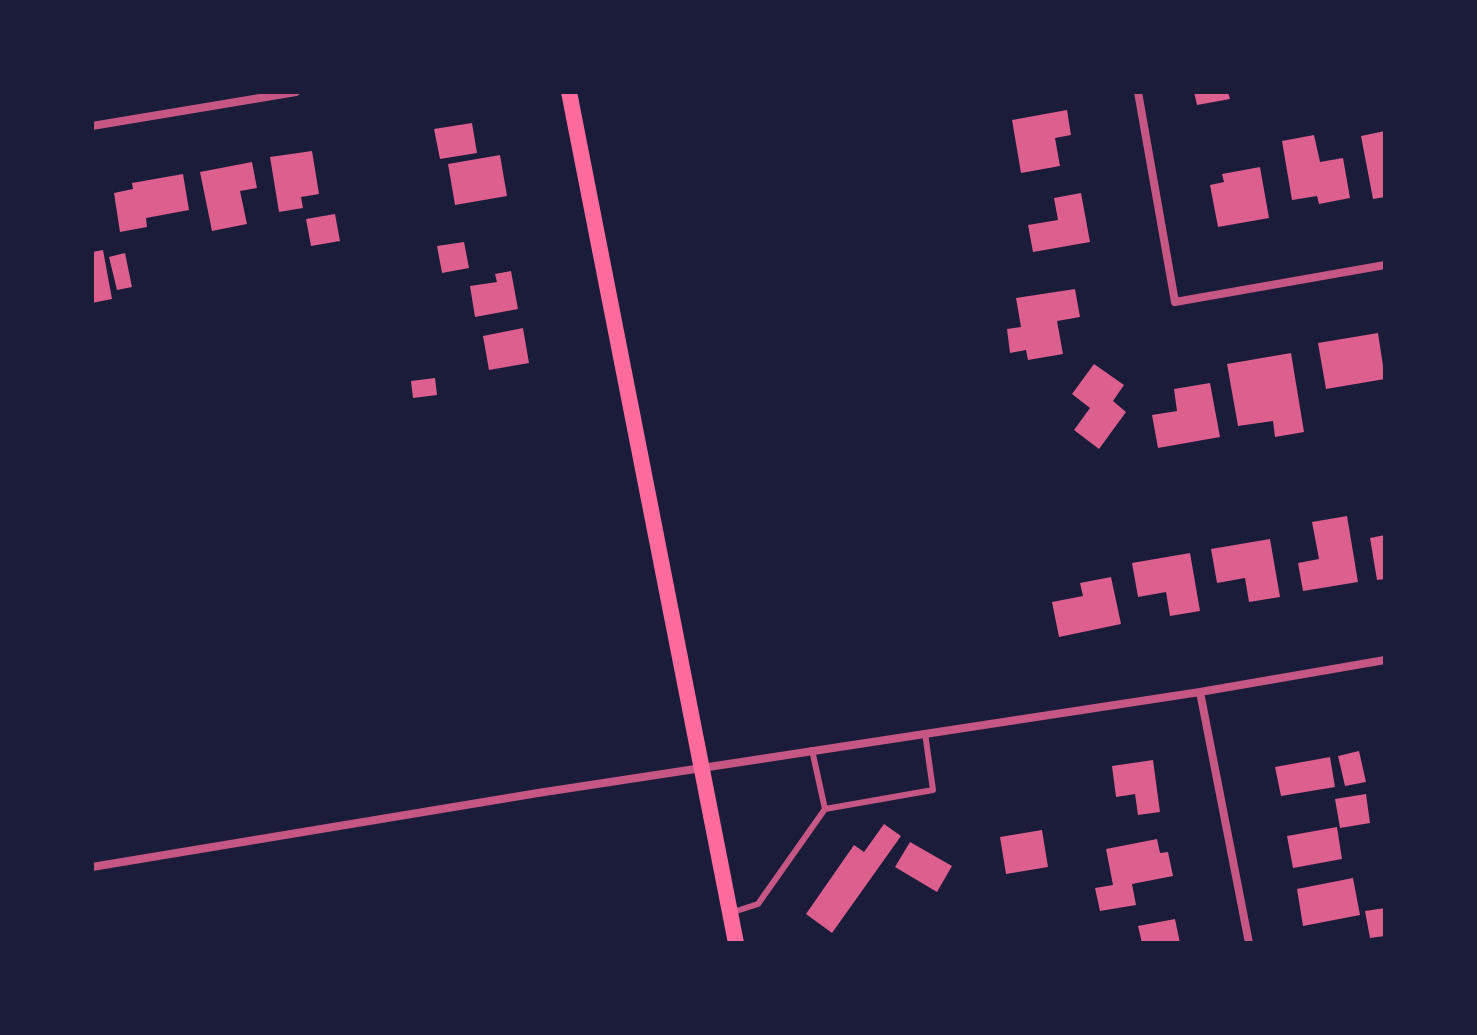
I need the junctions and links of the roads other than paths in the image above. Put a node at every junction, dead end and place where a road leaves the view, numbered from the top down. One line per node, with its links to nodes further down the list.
1 (296, 92): 4 (street)
2 (569, 92): 10 (main road)
3 (1138, 92): 5 (street)
4 (92, 126)
5 (1385, 265)
6 (1385, 660): 7 (street)
7 (1200, 692): 8 (street); 15 (street)
8 (925, 733): 9 (street); 11 (lane)
9 (812, 750): 10 (street); 11 (lane)
10 (703, 767): 12 (street); 13 (main road)
11 (825, 809): 13 (lane)
12 (92, 867)
13 (730, 913): 14 (main road)
14 (736, 943)
15 (1249, 943)

